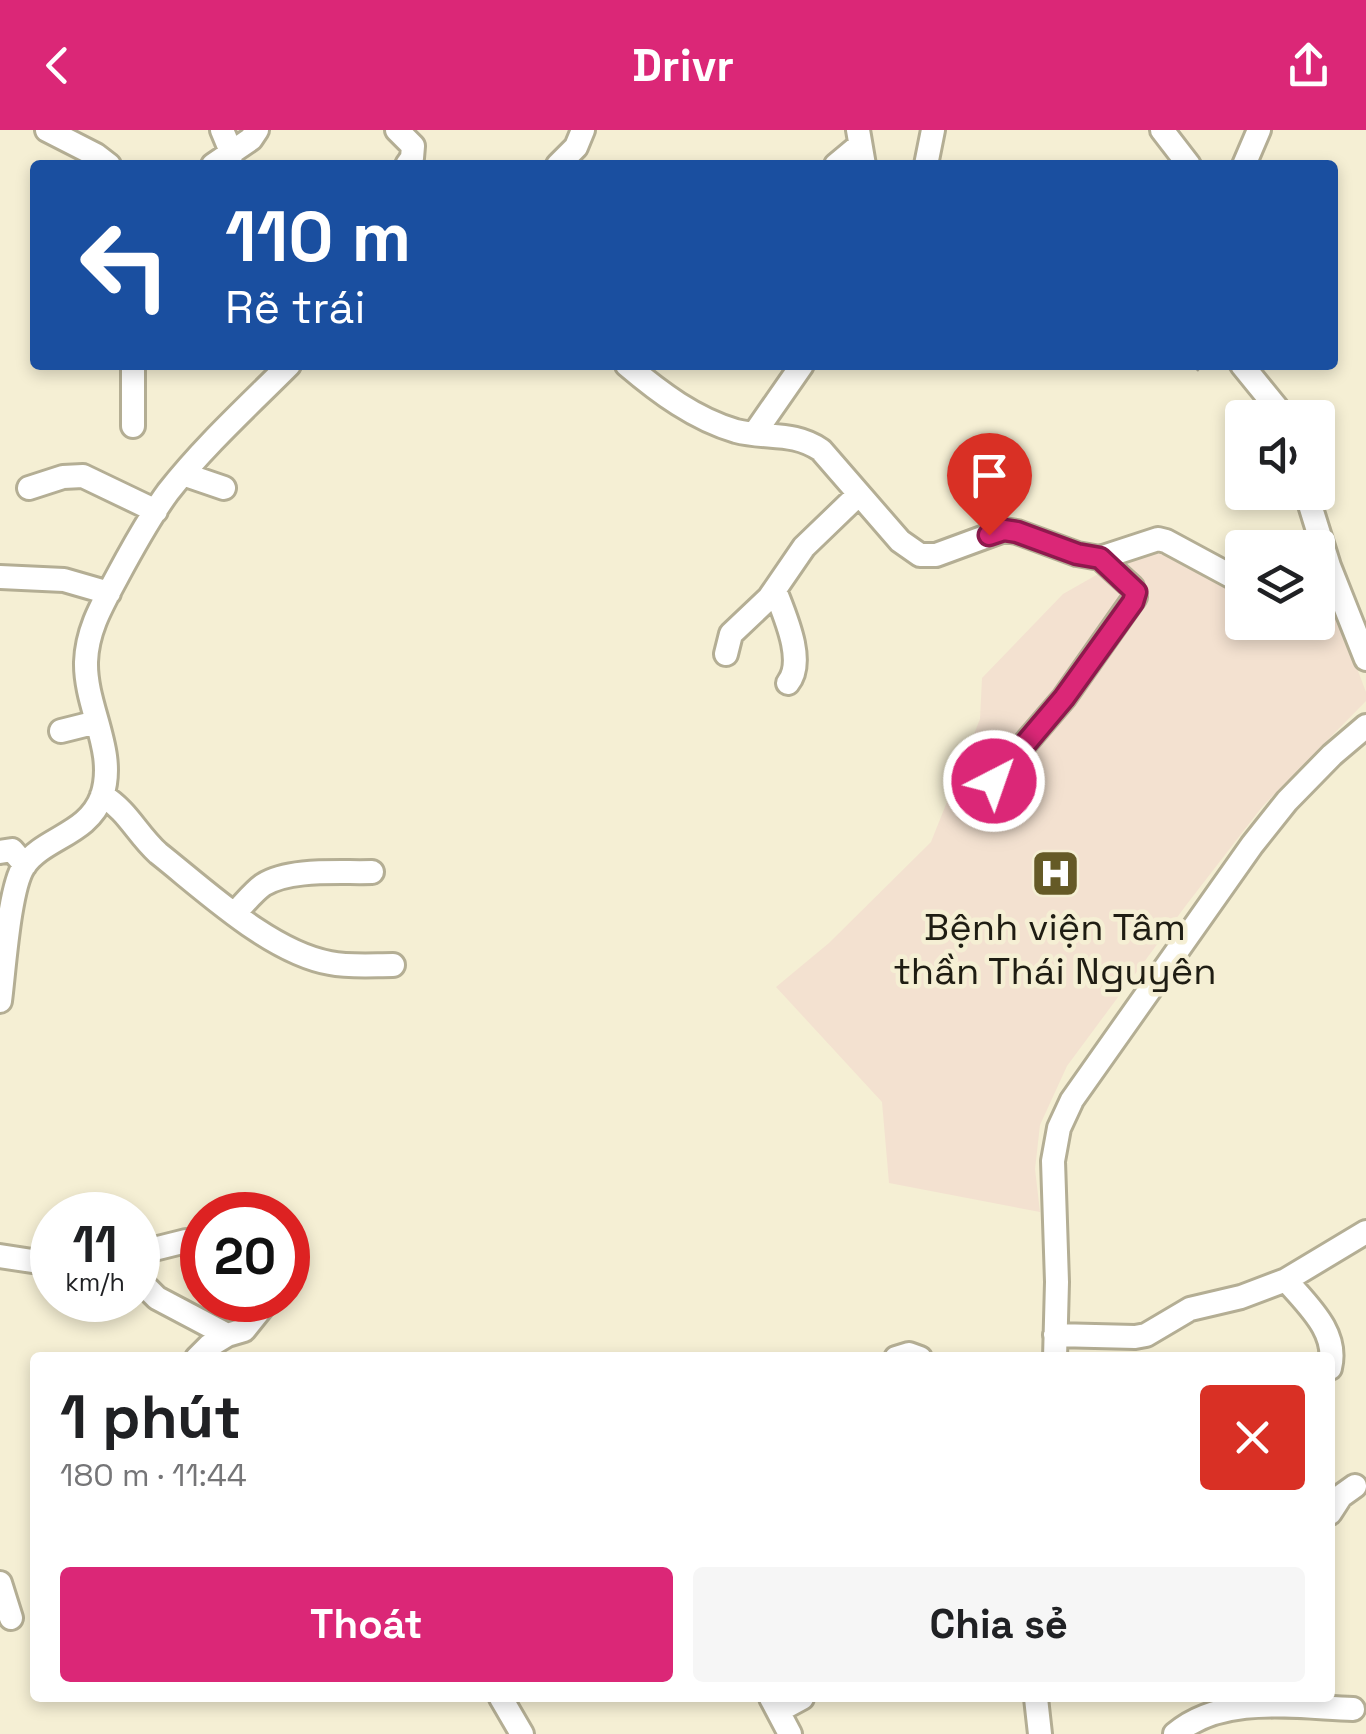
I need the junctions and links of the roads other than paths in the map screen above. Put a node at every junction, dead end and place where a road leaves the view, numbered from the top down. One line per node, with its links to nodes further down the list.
1 (46, 130): 10 (street)
2 (95, 130): 10 (street)
3 (222, 130): 11 (street)
4 (257, 130): 11 (street)
5 (397, 130): 13 (street)
6 (583, 130): 14 (street)
7 (934, 130): 15 (street)
8 (1162, 130): 16 (street)
9 (1259, 130): 17 (street)
10 (70, 141): 12 (street)
11 (222, 159)
12 (94, 160)
13 (411, 160)
14 (563, 160)
15 (927, 160)
16 (1185, 160)
17 (1246, 160)
18 (133, 370): 24 (street)
19 (284, 370): 26 (street)
20 (633, 370): 25 (street)
21 (799, 370): 25 (street)
22 (1246, 370): 23 (street)
23 (1270, 400)
24 (133, 426)
25 (754, 434): 29 (street)
26 (183, 474): 28 (street); 30 (street)
27 (30, 488): 30 (street)
28 (224, 488)
29 (859, 494): 31 (street); 34 (street)
30 (156, 511): 35 (street)
31 (1100, 558): 32 (street); 43 (street)
32 (1225, 573)
33 (0, 577): 35 (street)
34 (775, 590): 37 (street); 39 (street)
35 (109, 593): 40 (street)
36 (1335, 596): 38 (street)
37 (726, 654)
38 (1366, 659)
39 (788, 683)
40 (96, 722): 42 (street); 44 (street)
41 (1366, 726): 57 (street)
42 (61, 731)
43 (994, 781)
44 (102, 795): 45 (street); 47 (street)
45 (9, 861): 49 (street)
46 (372, 872): 47 (street)
47 (235, 913): 48 (street)
48 (393, 966)
49 (0, 1001)
50 (1366, 1232): 53 (street)
51 (0, 1256): 52 (street)
52 (30, 1261)
53 (1286, 1280): 57 (street); 59 (street)
54 (160, 1299): 56 (street)
55 (250, 1322): 56 (street)
56 (227, 1336): 58 (street)
57 (1055, 1346)
58 (203, 1352)
59 (1331, 1352)
60 (1355, 1486): 61 (street)
61 (1335, 1505)
62 (0, 1584): 63 (street)
63 (11, 1618)
64 (504, 1702): 68 (street)
65 (1036, 1702): 70 (street)
66 (774, 1704): 69 (street)
67 (1353, 1709): 71 (street)
68 (522, 1734)
69 (790, 1734)
70 (1040, 1734)
71 (1175, 1734)

